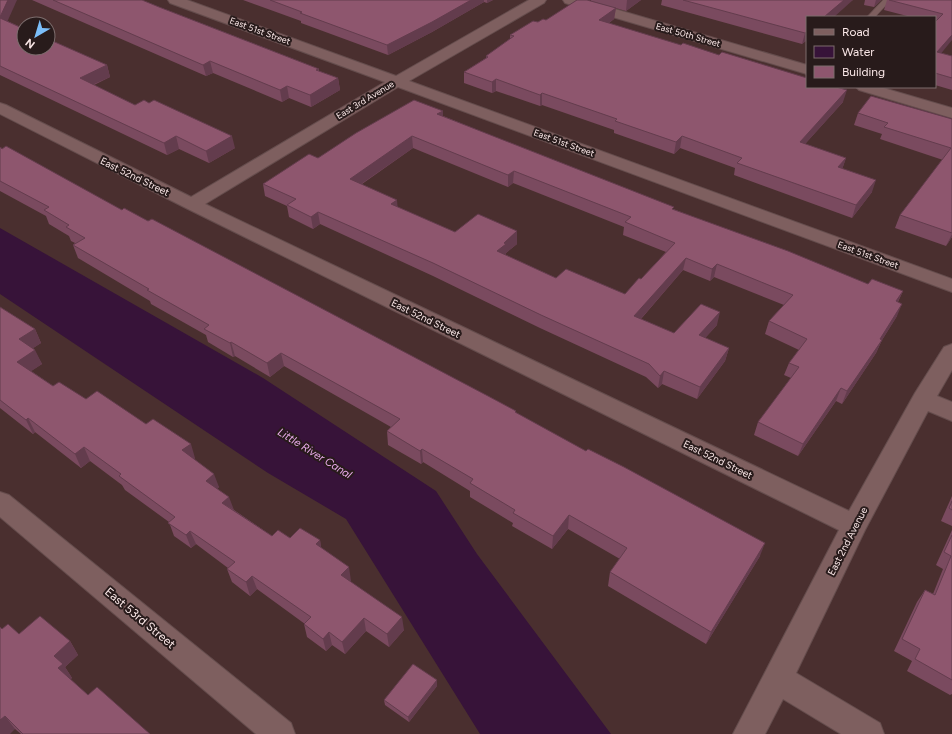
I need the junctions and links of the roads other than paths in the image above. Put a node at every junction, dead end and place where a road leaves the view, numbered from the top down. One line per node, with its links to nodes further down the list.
1 (175, 0): 7 (street, East 51st Street)
2 (539, 0): 7 (street, East 3rd Avenue)
3 (570, 0): 6 (street, East 50th Street)
4 (887, 0): 5 (lane)
5 (872, 16)
6 (806, 70)
7 (396, 82): 11 (street, East 3rd Avenue); 12 (street, East 51st Street)
8 (867, 88): 10 (street)
9 (0, 108): 11 (street, East 52nd Street)
10 (952, 113)
11 (192, 204): 17 (street, East 52nd Street)
12 (952, 286)
13 (952, 352): 14 (street, East 2nd Avenue)
14 (923, 399): 15 (street); 17 (street, East 2nd Avenue)
15 (952, 412)
16 (0, 502): 19 (street, East 53rd Street)
17 (854, 525): 18 (street, East 2nd Avenue)
18 (778, 679): 20 (street, East 2nd Avenue); 21 (street)
19 (280, 734)
20 (748, 734)
21 (869, 734)

